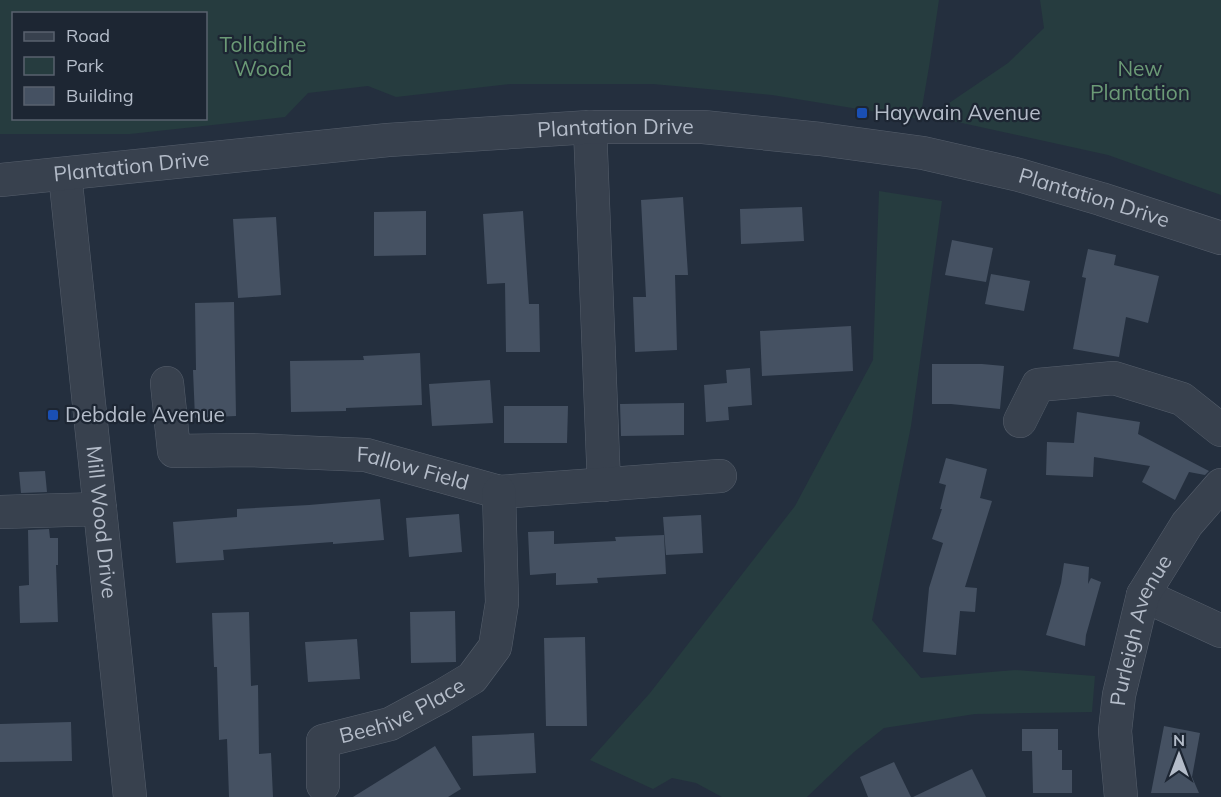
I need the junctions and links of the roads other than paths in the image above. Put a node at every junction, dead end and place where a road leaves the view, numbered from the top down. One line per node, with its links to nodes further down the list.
1 (590, 127): 2 (street, Plantation Drive); 4 (street, Plantation Drive); 10 (street)
2 (65, 174): 3 (street, Plantation Drive); 12 (street, Mill Wood Drive)
3 (0, 180)
4 (1221, 238)
5 (167, 382): 11 (street, Fallow Field)
6 (1020, 421): 7 (street)
7 (1221, 430)
8 (720, 476): 10 (street, Fallow Field)
9 (1221, 484): 14 (street, Purleigh Avenue)
10 (604, 485): 11 (street, Fallow Field)
11 (499, 492): 16 (street, Beehive Place)
12 (100, 509): 13 (street); 17 (street, Mill Wood Drive)
13 (0, 512)
14 (1143, 595): 15 (street); 18 (street, Purleigh Avenue)
15 (1221, 631)
16 (323, 784)
17 (130, 797)
18 (1120, 797)

